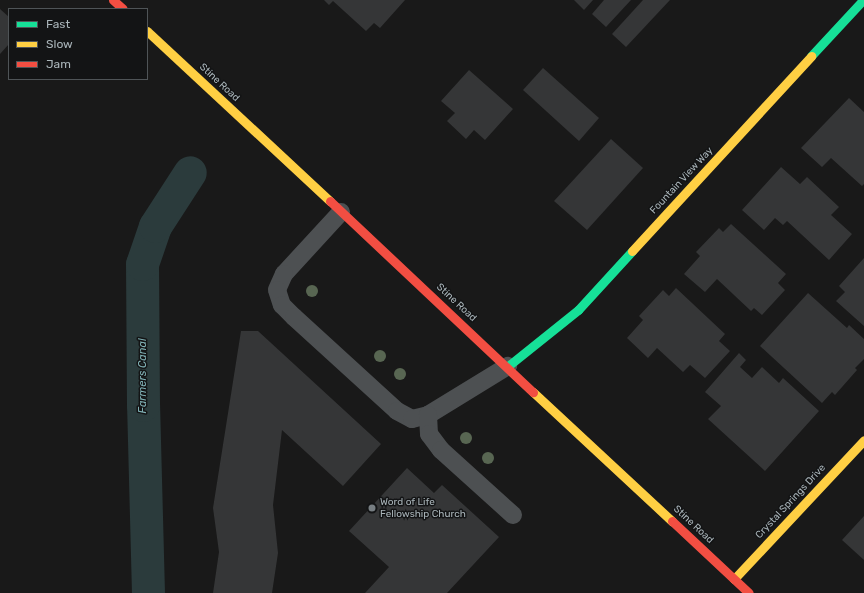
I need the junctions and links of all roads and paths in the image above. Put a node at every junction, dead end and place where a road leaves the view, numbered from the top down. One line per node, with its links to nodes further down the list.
1 (114, 0): 3 (main road)
2 (863, 0): 6 (main road, Fountain View Way)
3 (122, 8)
4 (148, 32): 5 (main road, Stine Road)
5 (341, 212): 6 (main road, Stine Road); 7 (lane)
6 (508, 366): 7 (lane); 10 (main road, Stine Road)
7 (428, 415): 9 (lane)
8 (864, 440): 10 (main road, Crystal Springs Drive)
9 (513, 515)
10 (734, 579): 11 (main road, Stine Road)
11 (749, 593)

